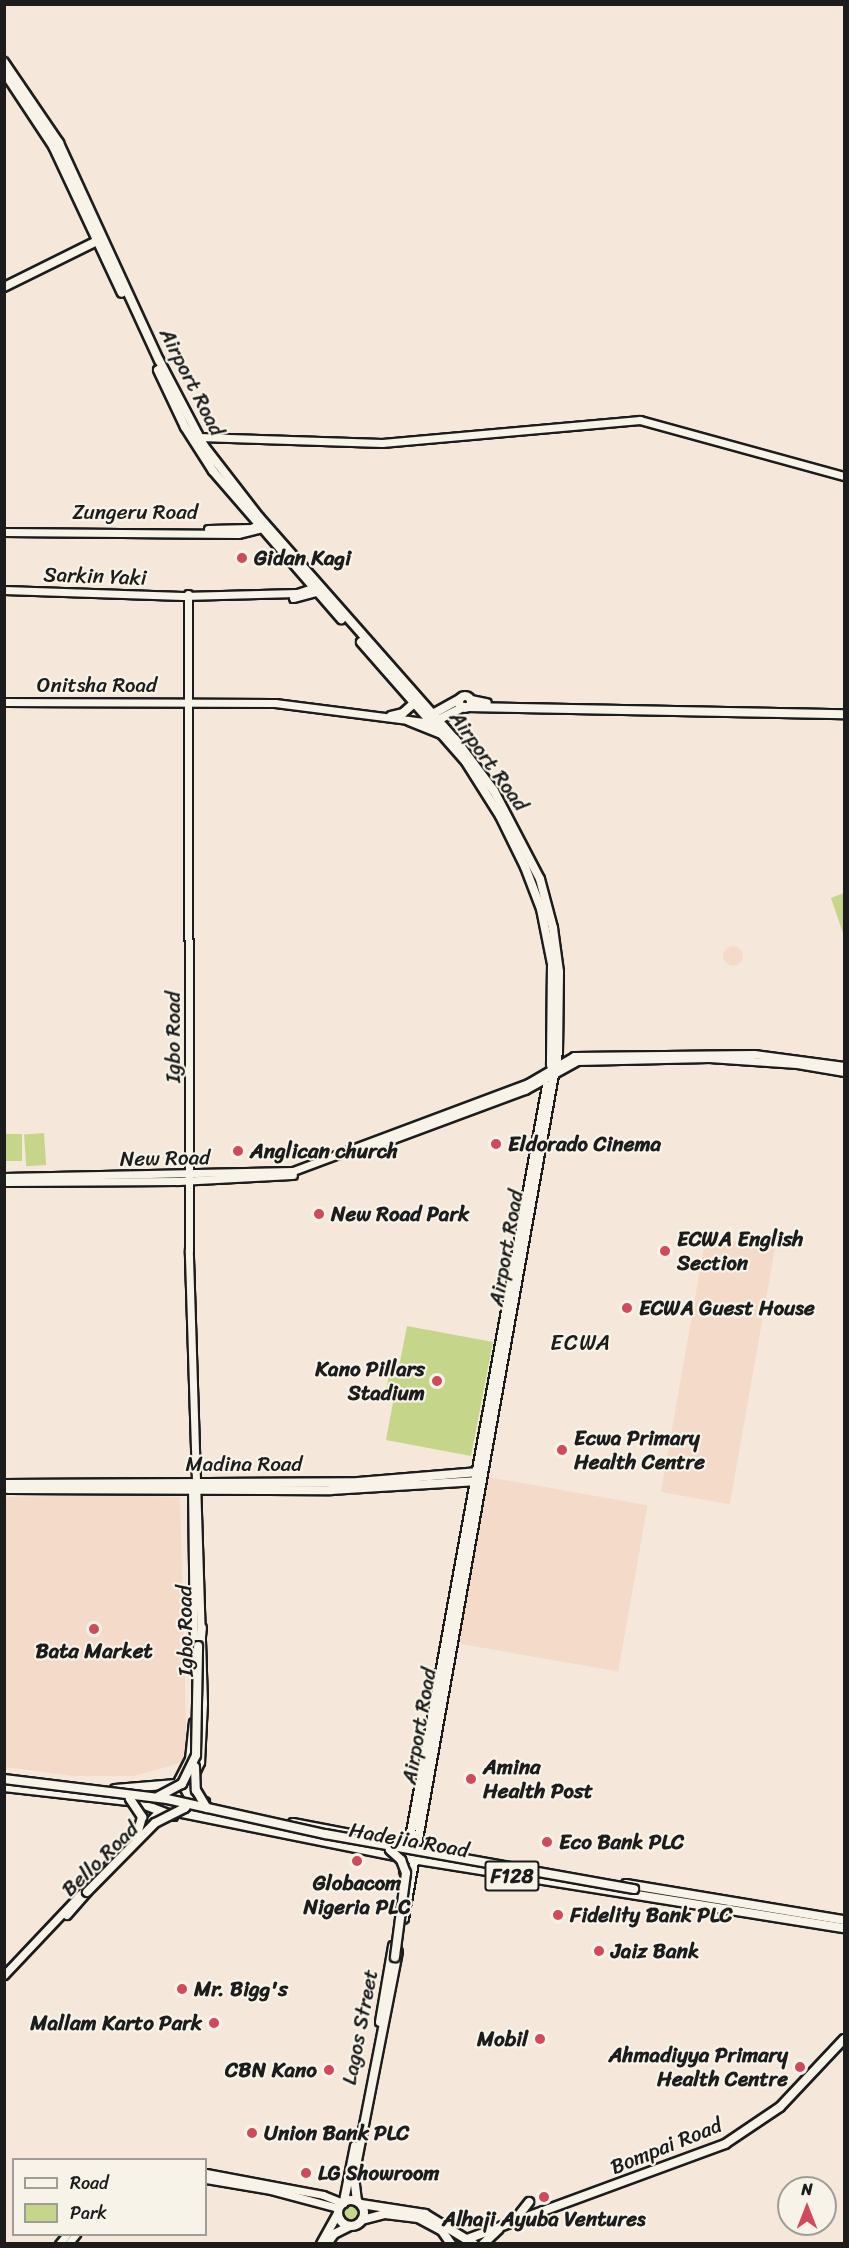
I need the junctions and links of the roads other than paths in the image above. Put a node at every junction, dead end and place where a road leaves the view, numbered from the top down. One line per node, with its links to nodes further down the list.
1 (4, 62): 5 (main road, Airport Road)
2 (4, 72): 3 (main road, Airport Road)
3 (98, 241): 4 (main road); 7 (main road, Airport Road)
4 (4, 287)
5 (199, 437): 6 (street); 7 (main road, Airport Road)
6 (844, 478)
7 (262, 526): 8 (street, Zungeru Road); 8 (street); 9 (main road, Airport Road)
8 (4, 530)
9 (318, 589): 11 (street, Sarkin Yaki); 14 (main road, Airport Road); 19 (main road, Airport Road)
10 (4, 590): 11 (street, Sarkin Yaki)
11 (189, 596): 12 (street, Igbo Road)
12 (189, 701): 13 (street, Onitsha Road); 18 (street, Onitsha Road); 27 (street, Igbo Road)
13 (4, 702)
14 (414, 703): 18 (main road); 19 (main road, Airport Road)
15 (465, 703): 16 (main road); 17 (main road); 19 (main road)
16 (844, 708)
17 (844, 714)
18 (391, 716): 20 (street, Onitsha Road)
19 (432, 718): 20 (street, Onitsha Road); 21 (main road, Airport Road); 22 (main road, Airport Road)
20 (405, 720): 21 (main road)
21 (442, 735): 22 (main road, Airport Road)
22 (545, 908): 24 (main road, Airport Road)
23 (844, 1066): 24 (street)
24 (553, 1070): 25 (street); 27 (street, New Road); 29 (main road, Airport Road)
25 (844, 1072)
26 (4, 1177): 27 (street, New Road)
27 (190, 1178): 28 (street, New Road); 31 (street, Igbo Road)
28 (4, 1182)
29 (478, 1477): 31 (main road, Madina Road); 46 (main road, Airport Road)
30 (4, 1484): 31 (main road, Madina Road)
31 (196, 1486): 32 (main road, Madina Road); 33 (street, Igbo Road)
32 (4, 1490)
33 (198, 1629): 34 (main road); 36 (street, Igbo Road); 39 (street, Igbo Road)
34 (199, 1646): 40 (main road, bridge); 42 (main road, bridge)
35 (4, 1777): 38 (main road); 40 (main road, bridge)
36 (176, 1784): 38 (main road); 39 (main road, F128)
37 (4, 1785): 41 (main road, bridge); 43 (main road)
38 (160, 1788): 43 (main road)
39 (188, 1792): 44 (main road); 46 (main road, Hadejia Road / F128)
40 (157, 1797): 42 (main road, bridge)
41 (130, 1799): 44 (main road); 50 (main road, bridge)
42 (207, 1808): 49 (main road, bridge)
43 (156, 1810): 45 (main road); 52 (street, Bello Road)
44 (184, 1810): 45 (main road, F128); 47 (main road, bridge); 48 (main road, Hadejia Road / F128); 50 (main road, bridge)
45 (169, 1816): 52 (street, Bello Road)
46 (412, 1846): 48 (main road, Airport Road); 51 (main road, Hadejia Road / F128)
47 (390, 1850): 49 (main road, bridge); 56 (main road, bridge)
48 (410, 1859): 51 (main road, Hadejia Road / F128); 56 (main road, Lagos Street); 62 (main road, Lagos Street)
49 (633, 1891): 51 (main road)
50 (85, 1892): 52 (main road)
51 (654, 1895): 53 (main road, Hadejia Road / F128); 54 (main road, Hadejia Road / F128)
52 (65, 1912): 55 (street, Bello Road)
53 (844, 1920)
54 (844, 1928)
55 (4, 1975)
56 (388, 1975): 63 (main road, Lagos Street)
57 (844, 2039): 64 (main road, Bompai Road)
58 (207, 2173): 60 (street)
59 (207, 2179): 60 (street)
60 (231, 2180): 63 (street)
61 (529, 2202): 64 (main road)
62 (359, 2203): 63 (main road); 65 (main road, Lagos Street); 66 (main road)
63 (341, 2206): 65 (main road); 68 (main road, Lagos Street)
64 (510, 2222): 67 (main road, Bompai Road); 70 (main road)
65 (358, 2223): 66 (main road); 69 (main road)
66 (452, 2240): 67 (main road, Bompai Road)
67 (468, 2241)
68 (321, 2244)
69 (327, 2244)
70 (483, 2244)

